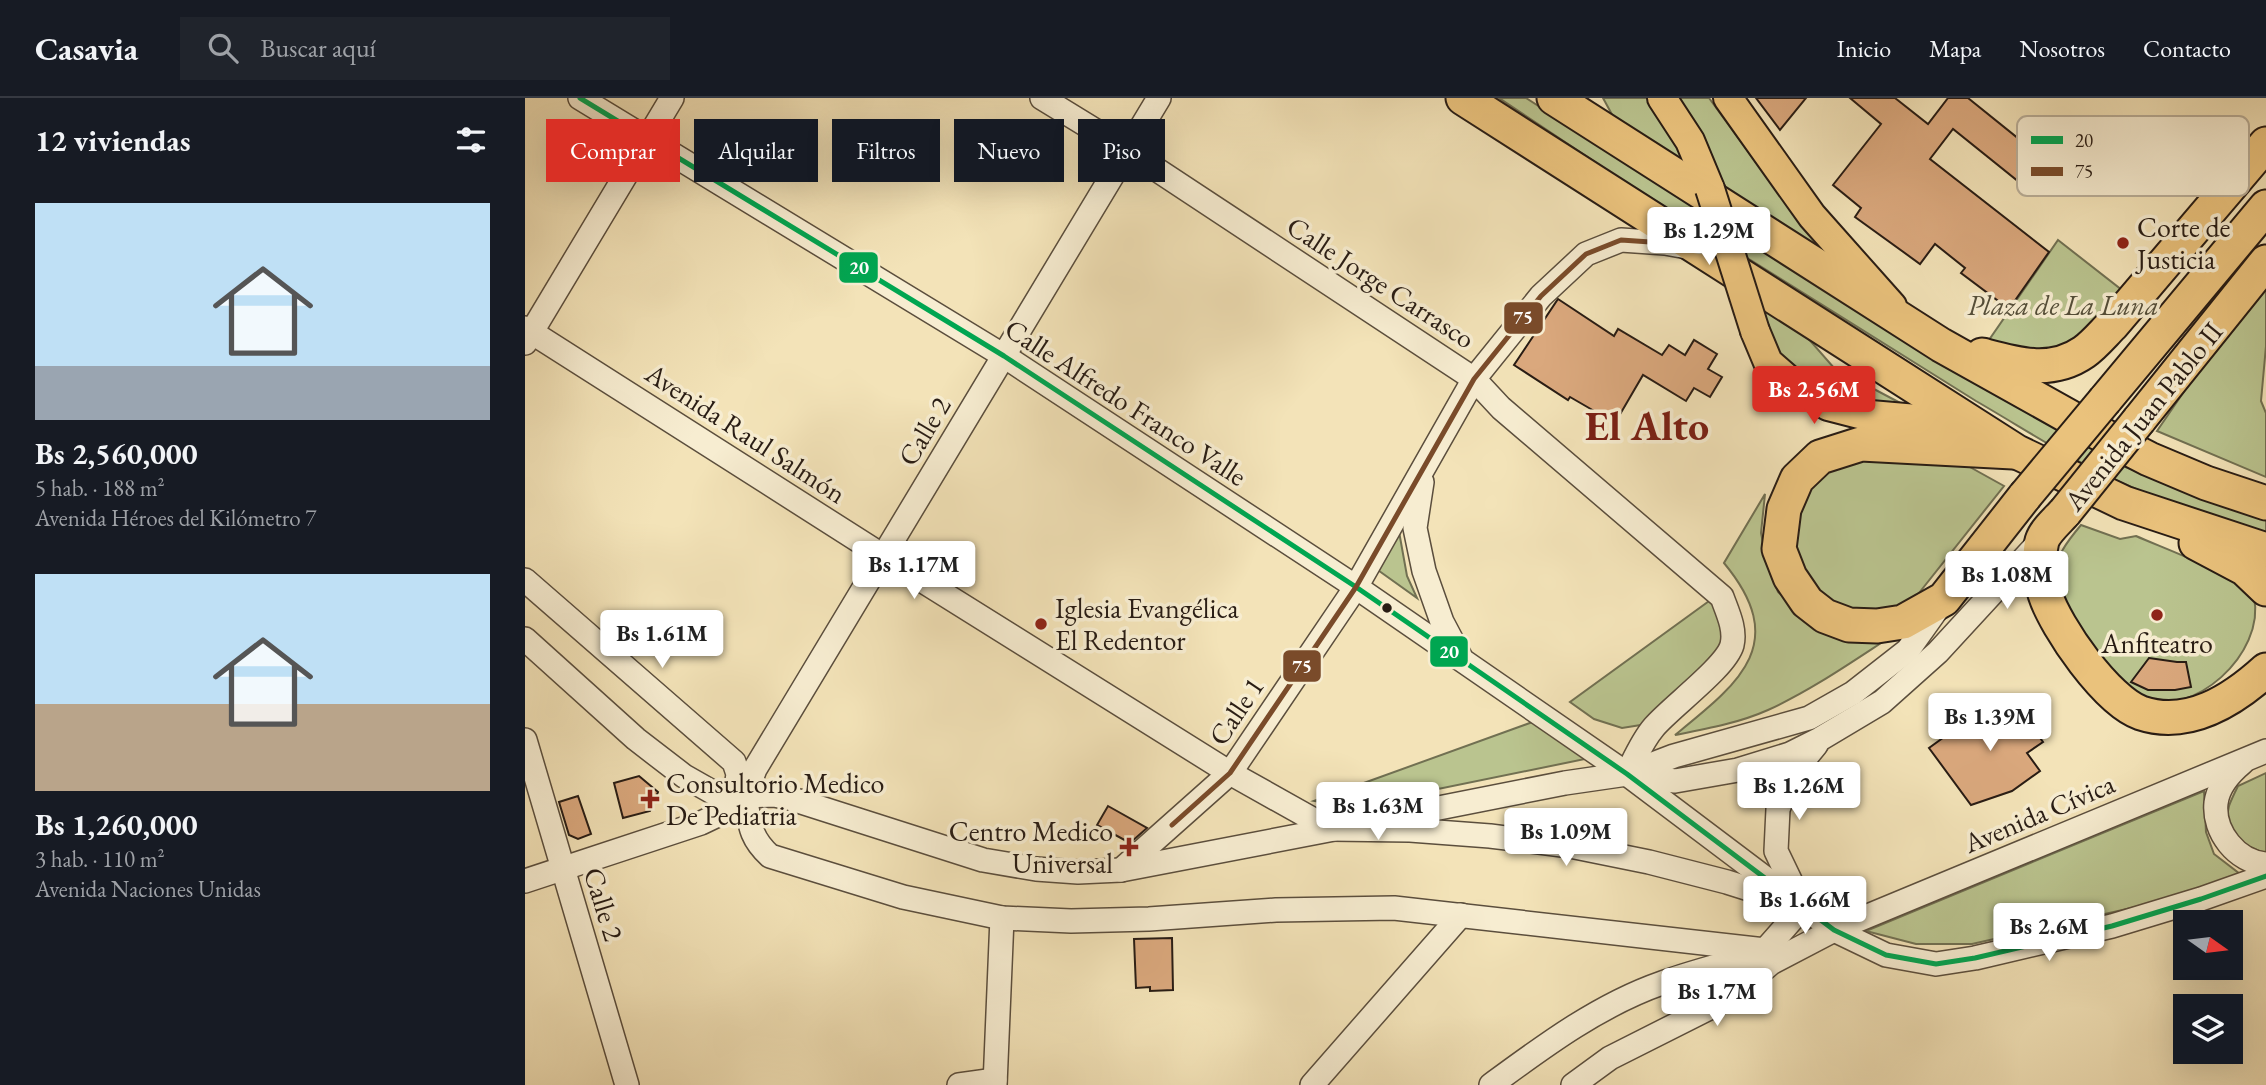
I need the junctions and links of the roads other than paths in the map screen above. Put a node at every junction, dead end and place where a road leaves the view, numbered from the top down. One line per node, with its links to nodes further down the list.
1 (580, 98): 10 (street, Calle Alfredo Franco Valle)
2 (673, 98): 11 (street)
3 (1042, 98): 13 (street, Calle Jorge Carrasco)
4 (1159, 98): 12 (street, Calle 2)
5 (1463, 98): 22 (highway)
6 (1554, 98): 9 (highway)
7 (1662, 98): 29 (main road, bridge)
8 (1728, 98): 24 (main road)
9 (1587, 111): 24 (highway)
10 (614, 119)
11 (659, 119)
12 (1146, 119)
13 (1078, 120)
14 (2266, 144): 16 (highway)
15 (680, 160): 27 (street, Calle Alfredo Franco Valle)
16 (2249, 164)
17 (1165, 175): 28 (street, Calle Jorge Carrasco)
18 (620, 182): 25 (street)
19 (1108, 182): 27 (street, Calle 2)
20 (2222, 196): 26 (highway)
21 (2266, 207): 40 (highway, Avenida Juan Pablo II, bridge)
22 (1700, 250): 28 (street, Calle 1); 29 (highway)
23 (2266, 262): 34 (highway, Avenida Juan Pablo II, bridge)
24 (1907, 324): 26 (highway)
25 (527, 334): 36 (street, Avenida Raul Salmón)
26 (1940, 344): 33 (highway)
27 (1003, 356): 36 (street, Calle 2); 38 (street, Calle Alfredo Franco Valle)
28 (1474, 379): 31 (street, Calle 1); 48 (street, Calle Jorge Carrasco)
29 (1973, 424): 30 (highway)
30 (2017, 452): 32 (highway); 40 (highway)
31 (1425, 467): 38 (street, Calle 1); 42 (street)
32 (2122, 502): 35 (highway); 39 (highway)
33 (2266, 503)
34 (2042, 539): 43 (highway); 44 (street, Avenida Juan Pablo II)
35 (2266, 550)
36 (883, 556): 47 (street, Avenida Raul Salmón); 49 (street, Calle 2)
37 (525, 580): 49 (street)
38 (1356, 587): 42 (street, Calle Alfredo Franco Valle); 47 (street, Calle 1)
39 (2266, 589)
40 (1944, 599): 48 (street, Avenida Juan Pablo II)
41 (525, 639): 49 (street)
42 (1463, 661): 48 (street, Calle Alfredo Franco Valle)
43 (2266, 670)
44 (1820, 739): 48 (street, Avenida Juan Pablo II); 58 (street)
45 (525, 740): 53 (street, Calle 2)
46 (2257, 755): 51 (street); 61 (street, Avenida Cívica)
47 (1230, 773): 50 (street, Avenida Raul Salmón); 52 (street, Calle 1)
48 (1627, 774): 50 (street); 58 (street, Calle Alfredo Franco Valle)
49 (741, 792): 52 (street); 53 (street); 60 (street)
50 (1330, 829): 52 (street); 58 (street)
51 (2266, 864)
52 (1121, 870)
53 (563, 871): 55 (street); 64 (street, Calle 2)
54 (2266, 876): 57 (street)
55 (525, 881)
56 (2266, 891): 57 (street)
57 (2201, 899): 61 (street, Calle Alfredo Franco Valle)
58 (1803, 907): 61 (street, Calle Alfredo Franco Valle); 62 (street)
59 (1461, 915): 60 (street); 62 (street); 66 (street)
60 (1002, 918): 63 (street)
61 (1834, 930): 62 (street); 68 (street)
62 (1765, 950): 67 (street)
63 (995, 1082): 65 (street)
64 (627, 1085)
65 (959, 1085)
66 (1312, 1085)
67 (1491, 1085)
68 (1573, 1085)

